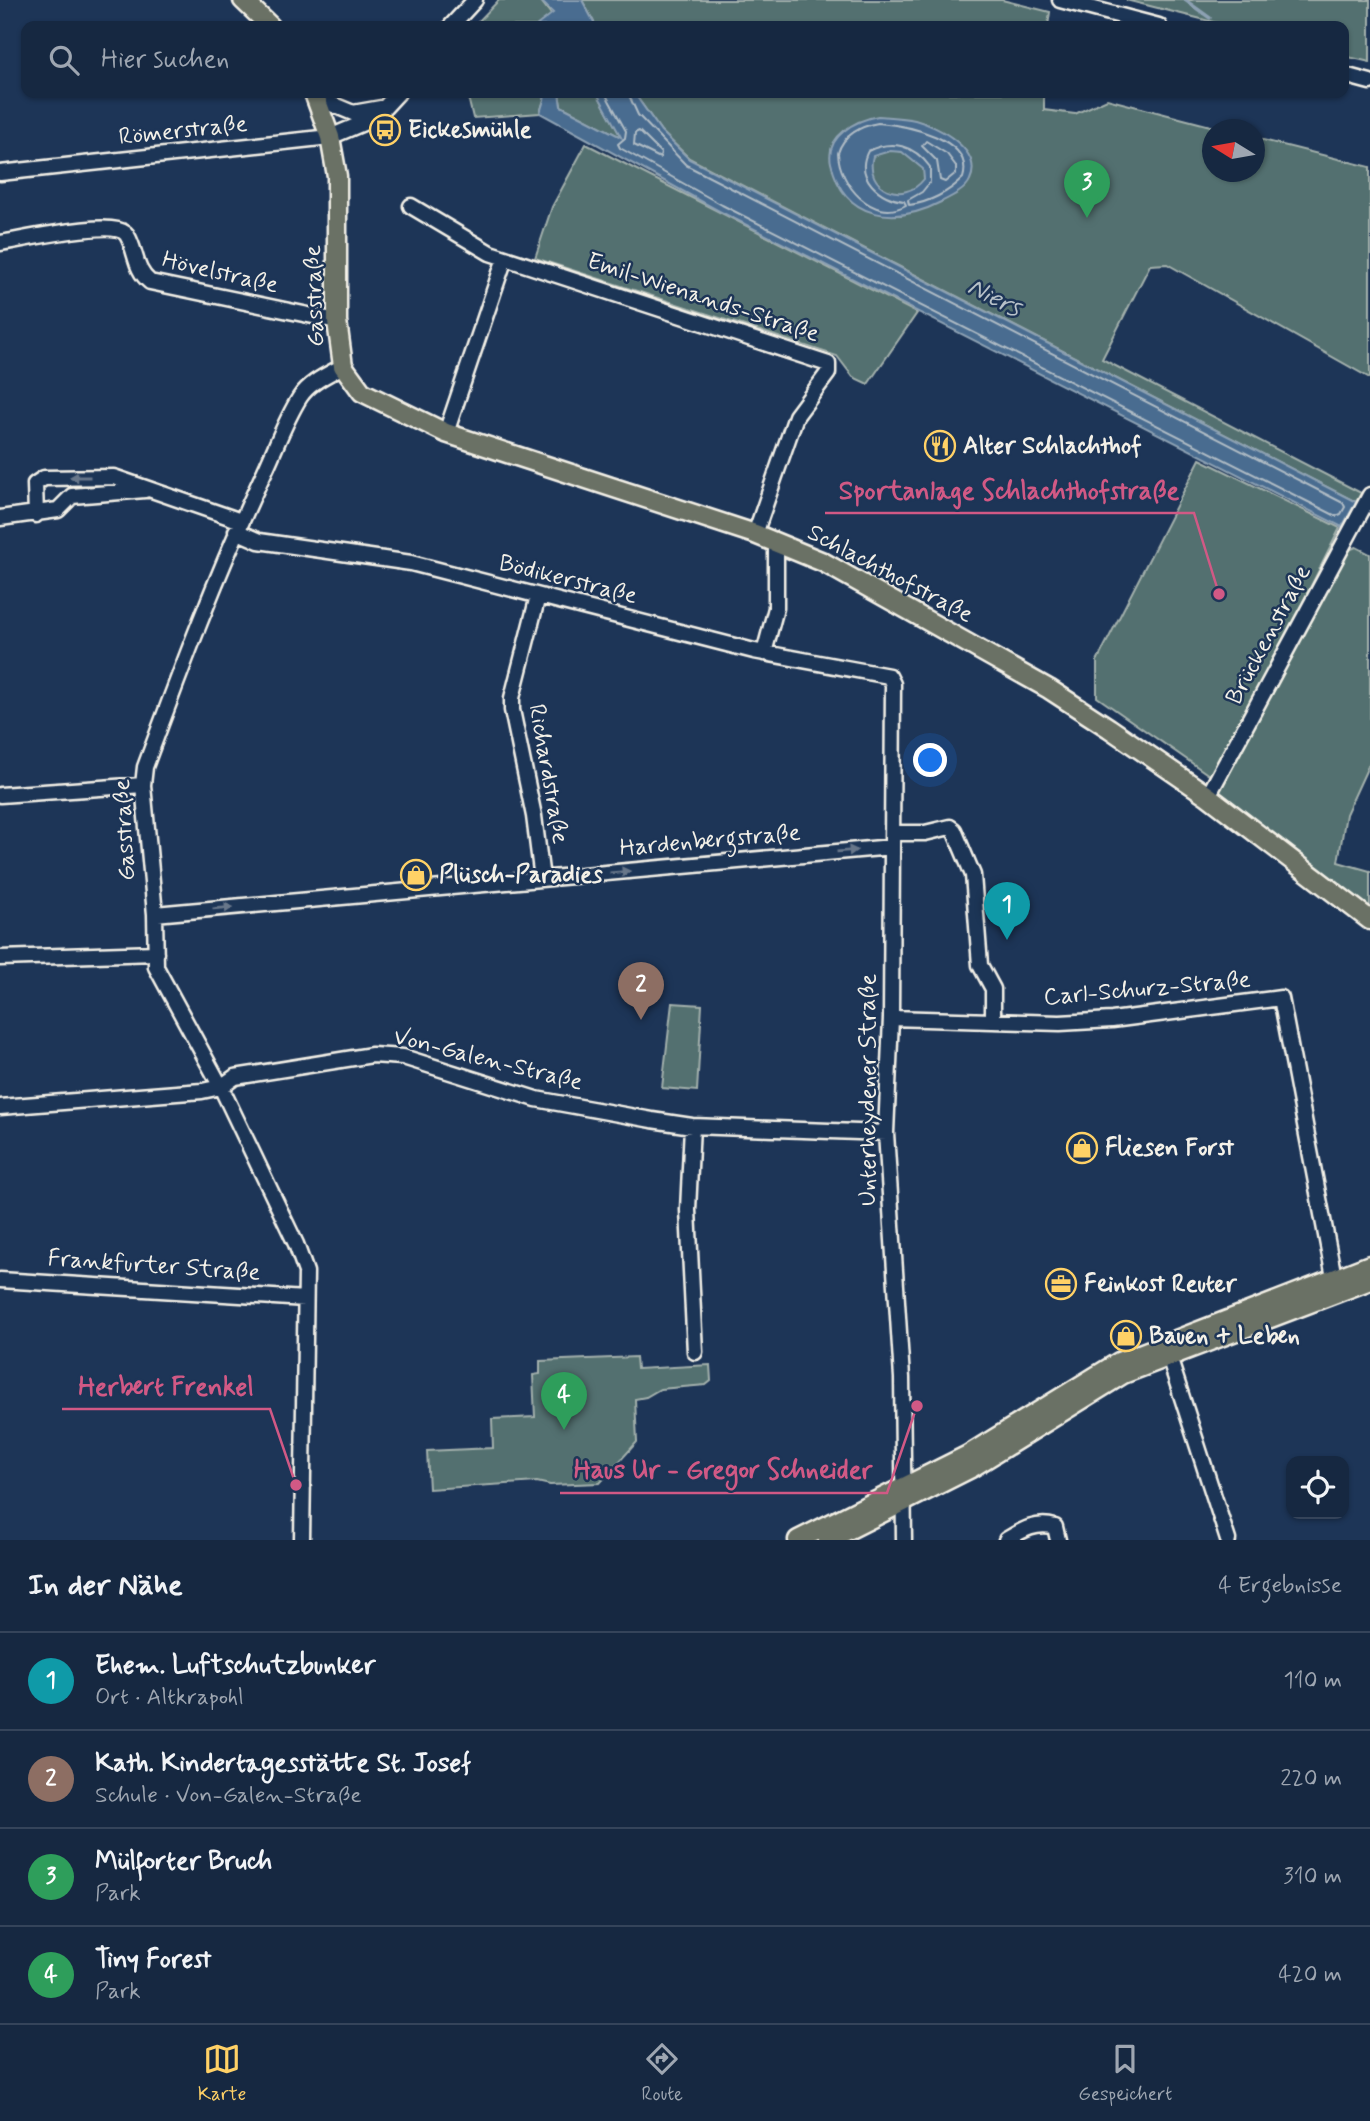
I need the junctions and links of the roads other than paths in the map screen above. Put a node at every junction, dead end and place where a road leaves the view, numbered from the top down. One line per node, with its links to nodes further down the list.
1 (243, 0): 4 (main road)
2 (475, 0): 5 (street)
3 (1060, 0): 6 (street)
4 (265, 21)
5 (456, 21)
6 (1140, 21)
7 (1349, 76): 8 (street)
8 (1370, 82)
9 (317, 98): 13 (main road, Gasstraße)
10 (322, 98): 12 (street)
11 (394, 98): 12 (street, Römerstraße)
12 (386, 107): 13 (street, Römerstraße)
13 (330, 137): 14 (street, Römerstraße); 18 (main road, Gasstraße)
14 (0, 173)
15 (411, 206): 17 (street, Emil-Wienands-Straße)
16 (0, 243): 18 (street, Hövelstraße)
17 (505, 258): 20 (street); 26 (street, Emil-Wienands-Straße)
18 (337, 321): 19 (main road, Gasstraße)
19 (343, 366): 20 (main road, Schlachthofstraße); 25 (street, Gasstraße)
20 (446, 433): 26 (main road, Schlachthofstraße)
21 (146, 489): 23 (street); 23 (street, Bödikerstraße, one-way to 23); 25 (street, Bödikerstraße)
22 (1367, 500): 33 (street, Brückenstraße)
23 (36, 515): 24 (street)
24 (0, 518)
25 (239, 526): 28 (street, Bödikerstraße); 31 (street, Gasstraße)
26 (755, 534): 27 (main road, Schlachthofstraße)
27 (776, 542): 29 (street); 33 (main road, Schlachthofstraße)
28 (538, 596): 29 (street, Bödikerstraße); 35 (street, Richardstraße)
29 (764, 653): 30 (street, Bödikerstraße)
30 (889, 676): 34 (street, Unterheydener Straße)
31 (143, 785): 32 (street); 36 (street, Gasstraße)
32 (0, 795)
33 (1208, 796): 37 (main road, Schlachthofstraße)
34 (892, 840): 35 (street, Hardenbergstraße, one-way to 34); 40 (street, Unterheydener Straße); 41 (street, Hardenbergstraße)
35 (542, 879): 36 (street, Hardenbergstraße, one-way to 35)
36 (155, 914): 38 (street, Gasstraße)
37 (1370, 920)
38 (156, 953): 39 (street); 42 (street, Gasstraße)
39 (0, 958)
40 (891, 1018): 41 (street, Carl-Schurz-Straße); 45 (street, Unterheydener Straße)
41 (993, 1021): 49 (street, Carl-Schurz-Straße)
42 (221, 1087): 43 (street, Von-Galen-Straße); 44 (street, Von-Galen-Straße); 50 (street, Gasstraße)
43 (0, 1107)
44 (692, 1126): 45 (street, Von-Galen-Straße); 52 (street)
45 (886, 1133): 53 (street, Unterheydener Straße)
46 (1370, 1265): 49 (main road)
47 (0, 1280): 50 (street, Frankfurter Straße)
48 (1370, 1280): 49 (main road)
49 (1336, 1286): 51 (main road)
50 (305, 1298): 54 (street, Gasstraße)
51 (1168, 1351): 53 (main road); 60 (street)
52 (695, 1352)
53 (902, 1497): 55 (main road); 56 (main road); 57 (street, Unterheydener Straße)
54 (302, 1540)
55 (798, 1540)
56 (828, 1540)
57 (904, 1540)
58 (1006, 1540): 59 (street)
59 (1058, 1540)
60 (1228, 1540)

